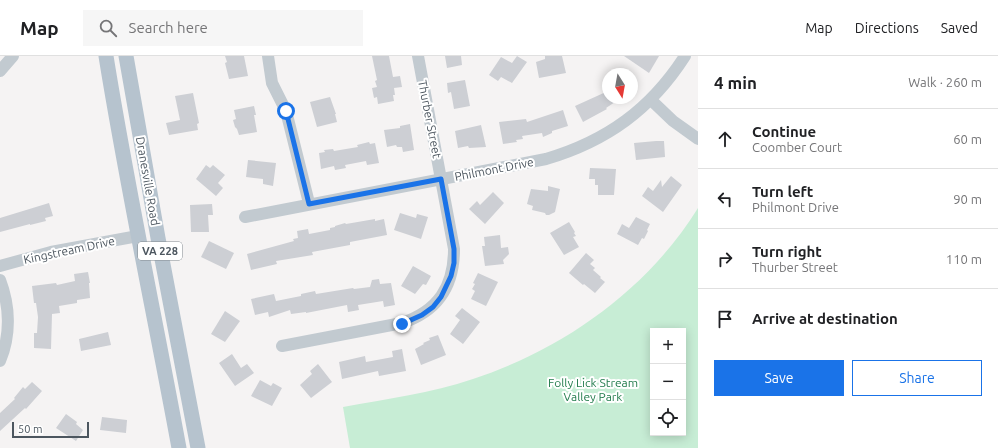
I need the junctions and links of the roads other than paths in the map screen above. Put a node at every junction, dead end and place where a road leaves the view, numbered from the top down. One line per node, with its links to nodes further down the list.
1 (13, 56): 7 (street)
2 (106, 56): 13 (main road, Dranesville Road / VA 228)
3 (126, 56): 18 (main road, Dranesville Road / VA 228)
4 (268, 56): 11 (street)
5 (418, 56): 10 (street, Thurber Street)
6 (685, 56): 8 (street, Philmont Drive)
7 (0, 71)
8 (651, 100): 9 (street); 10 (street, Philmont Drive)
9 (698, 139)
10 (441, 179): 11 (street, Philmont Drive); 16 (street, Thurber Street)
11 (309, 204): 12 (street, Philmont Drive)
12 (244, 217)
13 (138, 236): 14 (street, Kingstream Drive); 19 (main road, Dranesville Road / VA 228)
14 (0, 266)
15 (0, 280): 17 (street)
16 (282, 346)
17 (0, 361)
18 (194, 447)
19 (179, 448)

